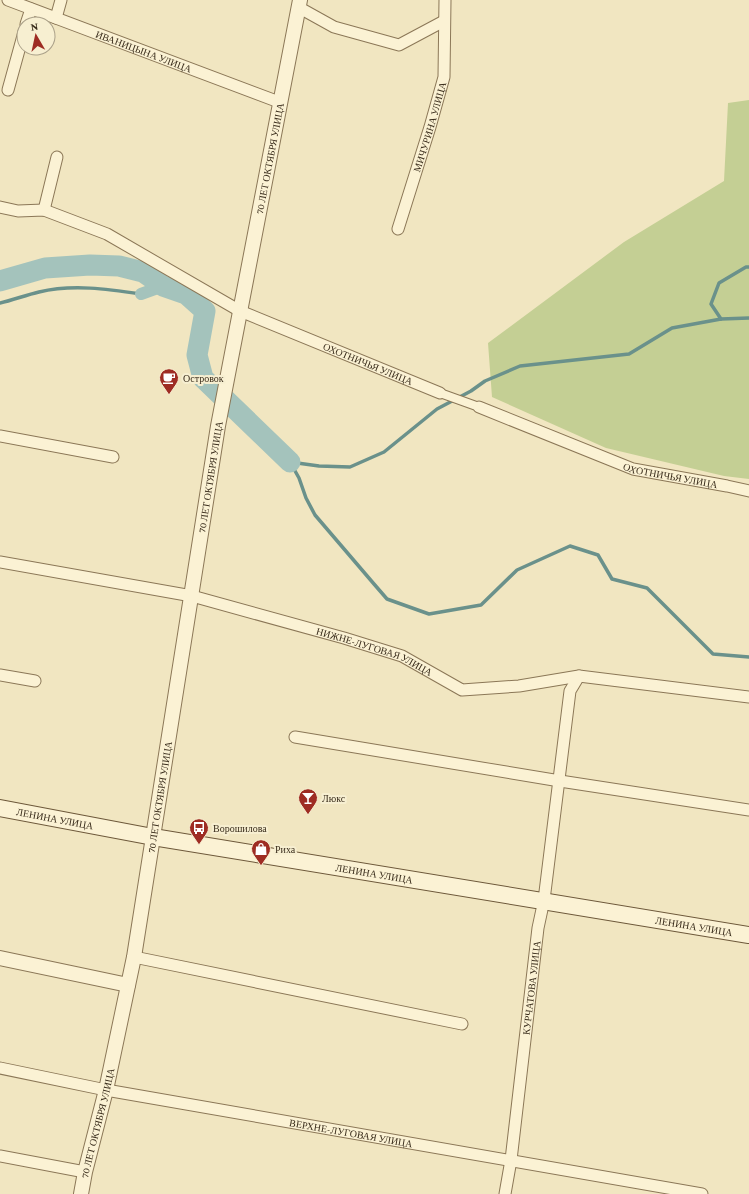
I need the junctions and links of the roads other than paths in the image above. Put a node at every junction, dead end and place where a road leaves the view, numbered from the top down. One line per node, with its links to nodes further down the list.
1 (8, 0): 5 (street, ИВАНИЦЫНА УЛИЦА)
2 (61, 0): 8 (street)
3 (445, 0): 9 (street, МИЧУРИНА УЛИЦА)
4 (299, 4): 9 (street); 12 (street, 70 ЛЕТ ОКТЯБРЯ УЛИЦА)
5 (30, 9): 6 (street); 7 (street, ИВАНИЦЫНА УЛИЦА)
6 (28, 16)
7 (50, 16)
8 (56, 18): 12 (street, ИВАНИЦЫНА УЛИЦА)
9 (444, 21): 16 (street, МИЧУРИНА УЛИЦА)
10 (17, 56): 11 (street)
11 (8, 90)
12 (279, 102): 17 (street, 70 ЛЕТ ОКТЯБРЯ УЛИЦА)
13 (57, 157): 15 (street)
14 (0, 206): 15 (street, ОХОТНИЧЬЯ УЛИЦА)
15 (44, 210): 17 (street, ОХОТНИЧЬЯ УЛИЦА)
16 (398, 229)
17 (240, 311): 18 (street, ОХОТНИЧЬЯ УЛИЦА); 24 (street, 70 ЛЕТ ОКТЯБРЯ УЛИЦА)
18 (440, 393): 19 (street, ОХОТНИЧЬЯ УЛИЦА)
19 (479, 407): 22 (street, ОХОТНИЧЬЯ УЛИЦА)
20 (0, 436): 21 (street)
21 (113, 456)
22 (749, 491)
23 (0, 562): 24 (street, НИЖНЕ-ЛУГОВАЯ УЛИЦА)
24 (192, 596): 26 (street, НИЖНЕ-ЛУГОВАЯ УЛИЦА); 33 (street, 70 ЛЕТ ОКТЯБРЯ УЛИЦА)
25 (0, 675): 27 (street)
26 (579, 676): 28 (street, НИЖНЕ-ЛУГОВАЯ УЛИЦА); 30 (street, КУРЧАТОВА УЛИЦА)
27 (35, 681)
28 (749, 697)
29 (295, 737): 30 (street)
30 (560, 781): 32 (street); 34 (street, КУРЧАТОВА УЛИЦА)
31 (0, 808): 33 (main road, ЛЕНИНА УЛИЦА)
32 (749, 810)
33 (153, 837): 34 (main road, ЛЕНИНА УЛИЦА); 36 (street, 70 ЛЕТ ОКТЯБРЯ УЛИЦА)
34 (544, 900): 35 (main road, ЛЕНИНА УЛИЦА); 43 (street, КУРЧАТОВА УЛИЦА)
35 (749, 935)
36 (134, 957): 38 (street, 70 ЛЕТ ОКТЯБРЯ УЛИЦА); 39 (street)
37 (0, 958): 38 (street)
38 (128, 985): 41 (street, 70 ЛЕТ ОКТЯБРЯ УЛИЦА)
39 (462, 1024)
40 (0, 1068): 41 (street, ВЕРХНЕ-ЛУГОВАЯ УЛИЦА)
41 (106, 1090): 43 (street, ВЕРХНЕ-ЛУГОВАЯ УЛИЦА); 44 (street, 70 ЛЕТ ОКТЯБРЯ УЛИЦА)
42 (0, 1156): 44 (street)
43 (511, 1160): 46 (street, КУРЧАТОВА УЛИЦА); 47 (street, ВЕРХНЕ-ЛУГОВАЯ УЛИЦА)
44 (85, 1172): 45 (street, 70 ЛЕТ ОКТЯБРЯ УЛИЦА)
45 (81, 1194)
46 (505, 1194)
47 (702, 1194)

